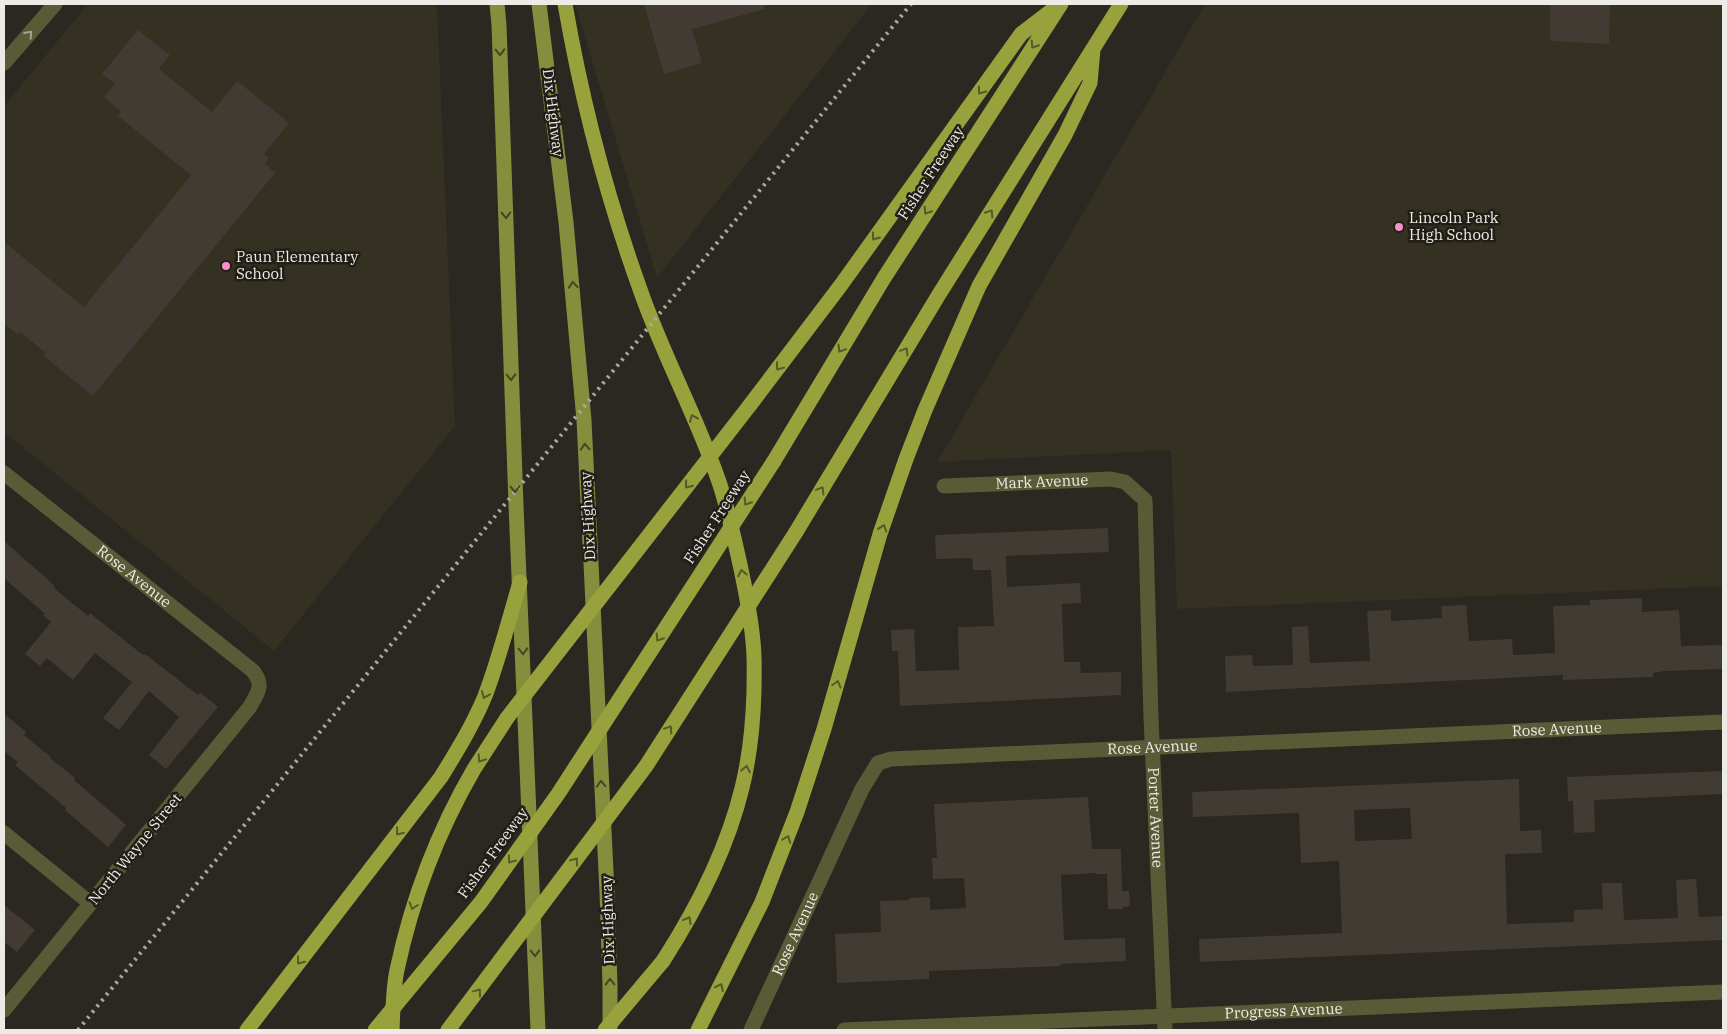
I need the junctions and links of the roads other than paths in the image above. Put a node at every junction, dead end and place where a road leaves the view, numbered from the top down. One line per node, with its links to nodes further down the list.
1 (55, 4): 8 (street, one-way to 1)
2 (497, 4): 12 (main road, one-way to 12)
3 (539, 4): 27 (main road, Dix Highway, one-way to 3)
4 (565, 4): 26 (highway, one-way to 4, bridge)
5 (1060, 4): 22 (highway, Fisher Freeway, one-way to 22, bridge); 23 (highway, one-way to 23, bridge)
6 (1121, 4): 7 (highway)
7 (1093, 49): 24 (highway, one-way to 7, bridge); 28 (highway, one-way to 7)
8 (4, 64)
9 (4, 473): 13 (street, Rose Avenue)
10 (944, 486): 11 (street, Mark Avenue)
11 (1135, 490): 15 (street, Porter Avenue)
12 (520, 582): 21 (highway, one-way to 21); 25 (main road, one-way to 25)
13 (259, 684): 17 (street, North Wayne Street)
14 (1723, 722): 15 (street, Rose Avenue)
15 (1152, 748): 20 (street, Porter Avenue); 29 (street, Rose Avenue)
16 (4, 833): 17 (street)
17 (90, 904): 19 (street, North Wayne Street)
18 (1723, 992): 20 (street, Progress Avenue)
19 (4, 1010)
20 (1165, 1023): 30 (street, Progress Avenue)
21 (247, 1030)
22 (375, 1030)
23 (392, 1030)
24 (448, 1030)
25 (538, 1030)
26 (605, 1030)
27 (610, 1030)
28 (698, 1030)
29 (751, 1030)
30 (844, 1030)

